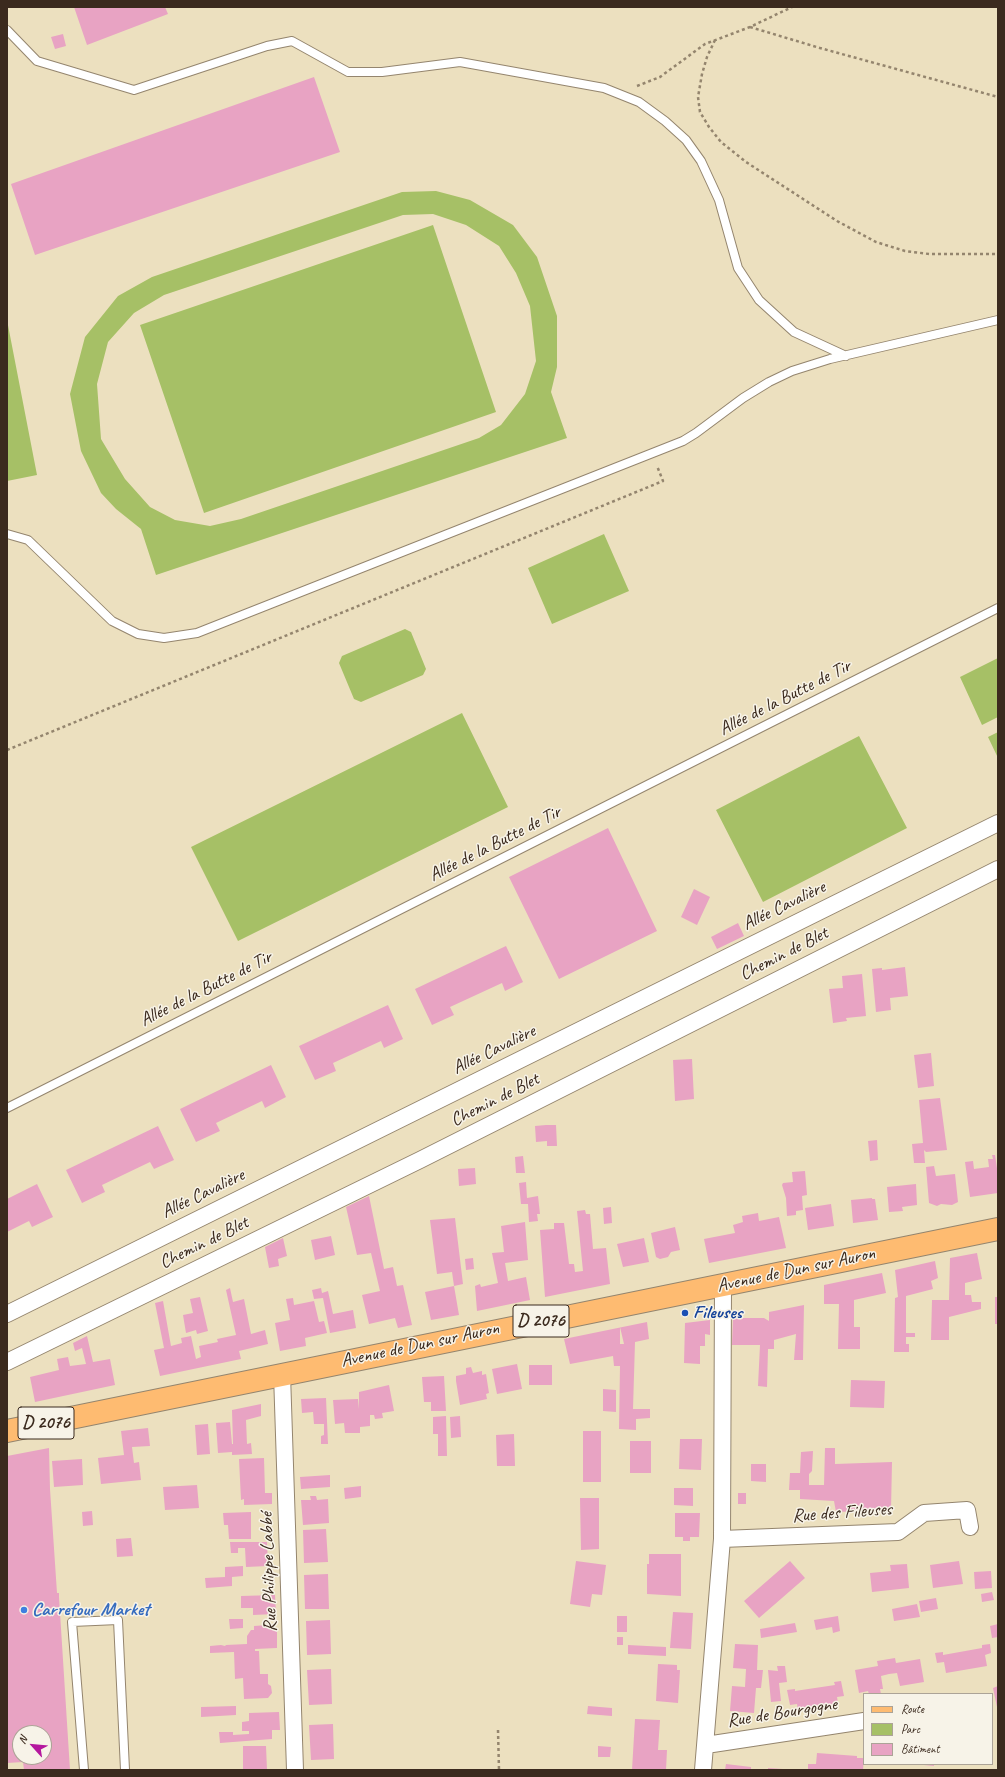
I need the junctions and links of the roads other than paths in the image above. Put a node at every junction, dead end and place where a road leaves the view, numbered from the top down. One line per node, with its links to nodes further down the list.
1 (7, 30): 3 (lane)
2 (998, 320): 3 (lane)
3 (846, 356): 4 (lane)
4 (7, 534)
5 (998, 608): 8 (lane, Allée de la Butte de Tir)
6 (998, 823): 11 (street, Allée Cavalière)
7 (998, 869): 12 (street, Chemin de Blet)
8 (7, 1108)
9 (998, 1229): 10 (main road, Avenue de Dun sur Auron / D 2076)
10 (723, 1285): 13 (main road, Avenue de Dun sur Auron / D 2076); 16 (street)
11 (7, 1314)
12 (7, 1362)
13 (282, 1374): 14 (main road, Avenue de Dun sur Auron / D 2076); 21 (street, Rue Philippe Labbé)
14 (7, 1431)
15 (970, 1526): 16 (street, Rue des Fileuses)
16 (722, 1539): 18 (street)
17 (863, 1721): 18 (street, Rue de Bourgogne)
18 (706, 1745): 22 (street)
19 (84, 1770): 20 (lane)
20 (125, 1770)
21 (295, 1770)
22 (704, 1770)

